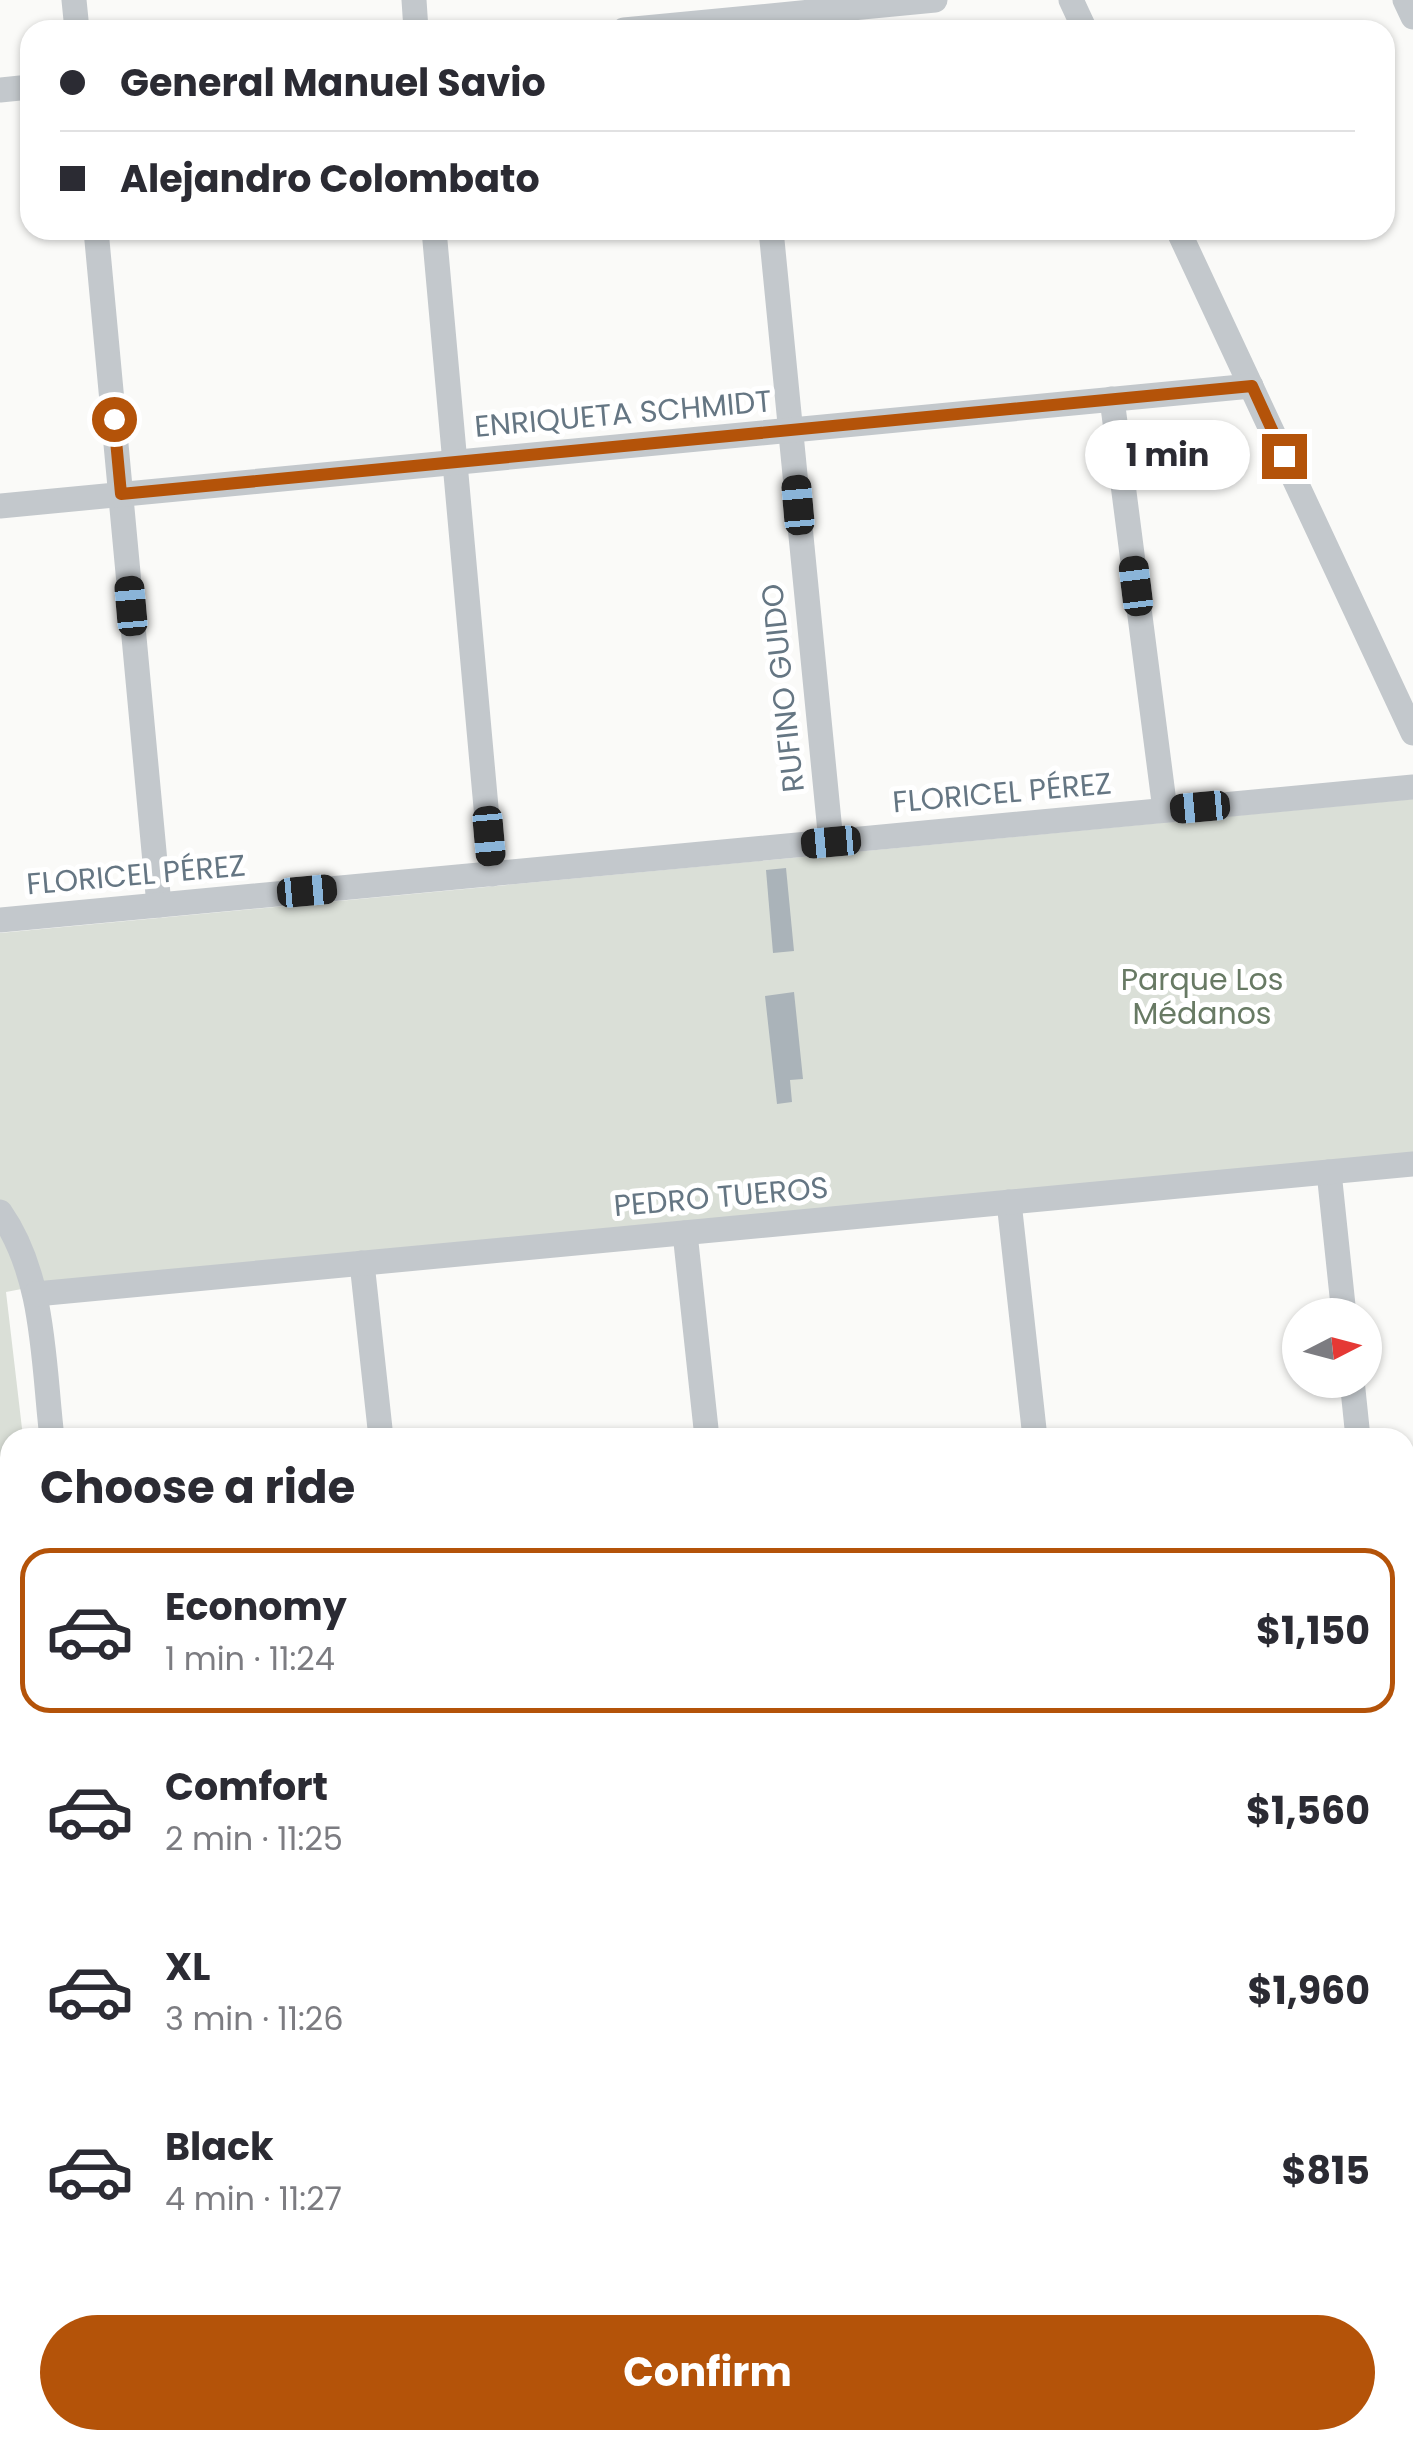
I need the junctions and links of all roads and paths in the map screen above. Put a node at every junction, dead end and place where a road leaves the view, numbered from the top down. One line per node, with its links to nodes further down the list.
1 (935, 0): 3 (street)
2 (1405, 0): 4 (street)
3 (750, 16): 5 (street)
4 (1413, 16)
5 (714, 20)
6 (97, 240): 14 (street)
7 (435, 240): 13 (street)
8 (772, 240): 12 (street, RUFINO GUIDO)
9 (1183, 240): 10 (street)
10 (1252, 386): 11 (street, ENRIQUETA SCHMIDT); 16 (street)
11 (1112, 400): 12 (street, ENRIQUETA SCHMIDT); 18 (street)
12 (790, 430): 13 (street, ENRIQUETA SCHMIDT); 19 (street, RUFINO GUIDO)
13 (456, 462): 14 (street, ENRIQUETA SCHMIDT); 20 (street)
14 (121, 494): 15 (street, ENRIQUETA SCHMIDT); 21 (street)
15 (0, 506)
16 (1413, 733)
17 (1413, 787): 18 (street, FLORICEL PÉREZ)
18 (1165, 810): 19 (street, FLORICEL PÉREZ)
19 (831, 842): 20 (street, FLORICEL PÉREZ)
20 (492, 874): 21 (street, FLORICEL PÉREZ)
21 (159, 905): 22 (street, FLORICEL PÉREZ)
22 (0, 920)
23 (1413, 1164): 24 (street, PEDRO TUEROS)
24 (1329, 1172): 25 (street, PEDRO TUEROS); 30 (street)
25 (1009, 1202): 27 (street, PEDRO TUEROS); 35 (street)
26 (0, 1212): 29 (street)
27 (685, 1233): 28 (street, PEDRO TUEROS); 34 (street)
28 (362, 1263): 29 (street, PEDRO TUEROS); 33 (street)
29 (36, 1294): 32 (street)
30 (1342, 1298)
31 (1354, 1398): 36 (street)
32 (51, 1428)
33 (380, 1428)
34 (706, 1428)
35 (1035, 1428)
36 (1357, 1428)

